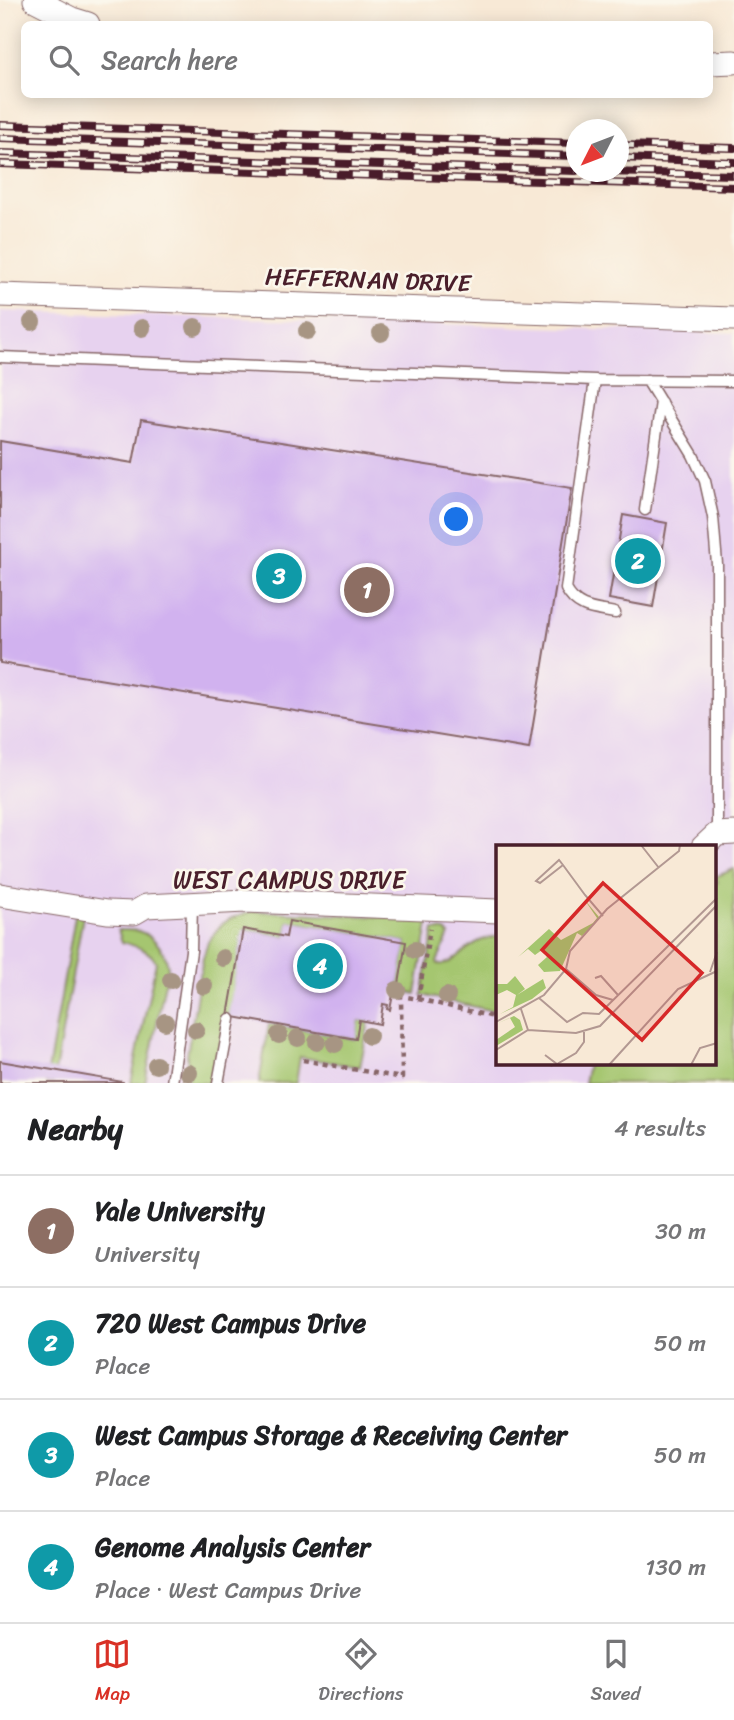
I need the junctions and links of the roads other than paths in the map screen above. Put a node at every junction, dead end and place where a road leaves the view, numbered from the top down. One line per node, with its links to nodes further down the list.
1 (35, 0): 2 (street)
2 (78, 21)
3 (734, 62): 4 (street)
4 (713, 63)
5 (0, 295): 6 (street, HEFFERNAN DRIVE)
6 (734, 319)
7 (0, 357): 8 (lane)
8 (595, 380): 9 (lane); 13 (lane)
9 (647, 380): 10 (lane); 11 (lane)
10 (734, 381)
11 (661, 402): 12 (lane); 14 (lane)
12 (645, 510)
13 (615, 613)
14 (718, 838)
15 (0, 895): 16 (street, WEST CAMPUS DRIVE)
16 (192, 903): 17 (street, WEST CAMPUS DRIVE); 19 (lane)
17 (496, 911)
18 (230, 1019): 20 (lane)
19 (172, 1083)
20 (218, 1083)

